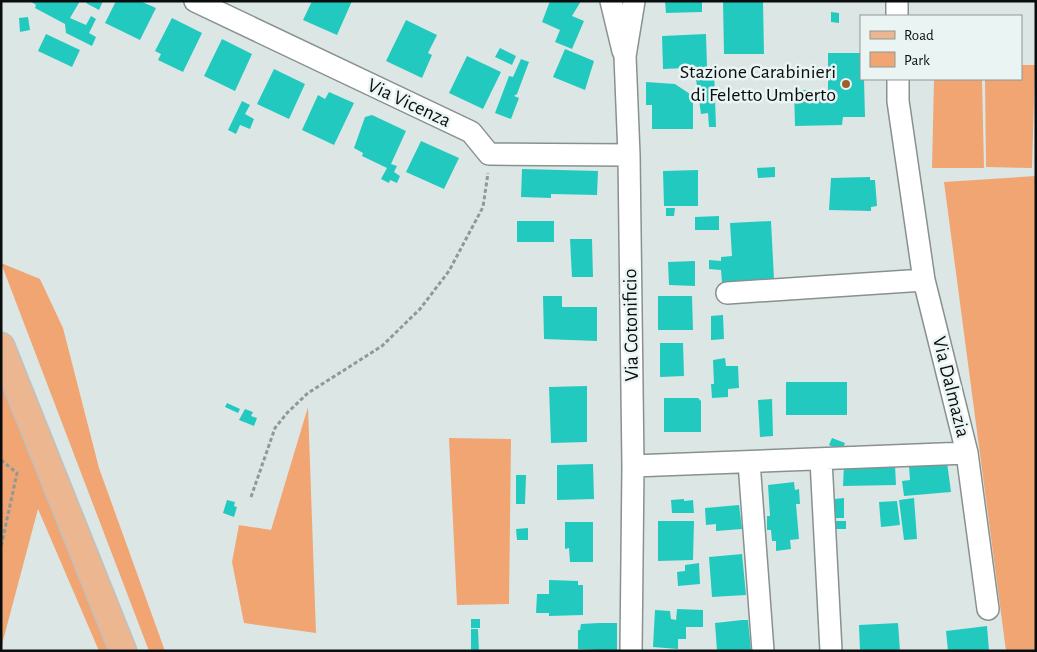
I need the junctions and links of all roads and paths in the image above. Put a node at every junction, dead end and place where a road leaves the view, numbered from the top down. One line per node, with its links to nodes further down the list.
1 (195, 1): 8 (street, Via Vicenza)
2 (611, 1): 6 (street)
3 (634, 1): 6 (street, Via Cotonificio)
4 (897, 1): 5 (street)
5 (897, 15)
6 (625, 56): 9 (street, Via Cotonificio)
7 (898, 80): 10 (street, Via Dalmazia)
8 (489, 154): 9 (street); 18 (path)
9 (629, 155): 17 (street, Via Cotonificio)
10 (924, 280): 11 (street); 13 (street, Via Dalmazia)
11 (727, 293)
12 (1, 346): 21 (main road)
13 (967, 453): 15 (street, Via Dalmazia); 20 (street)
14 (1, 460): 19 (path)
15 (821, 460): 16 (street, Via Dalmazia); 24 (street)
16 (749, 462): 17 (street, Via Dalmazia); 23 (street)
17 (633, 466): 22 (street, Via Cotonificio)
18 (251, 497)
19 (1, 547)
20 (988, 609)
21 (123, 651)
22 (631, 651)
23 (763, 651)
24 (831, 651)

